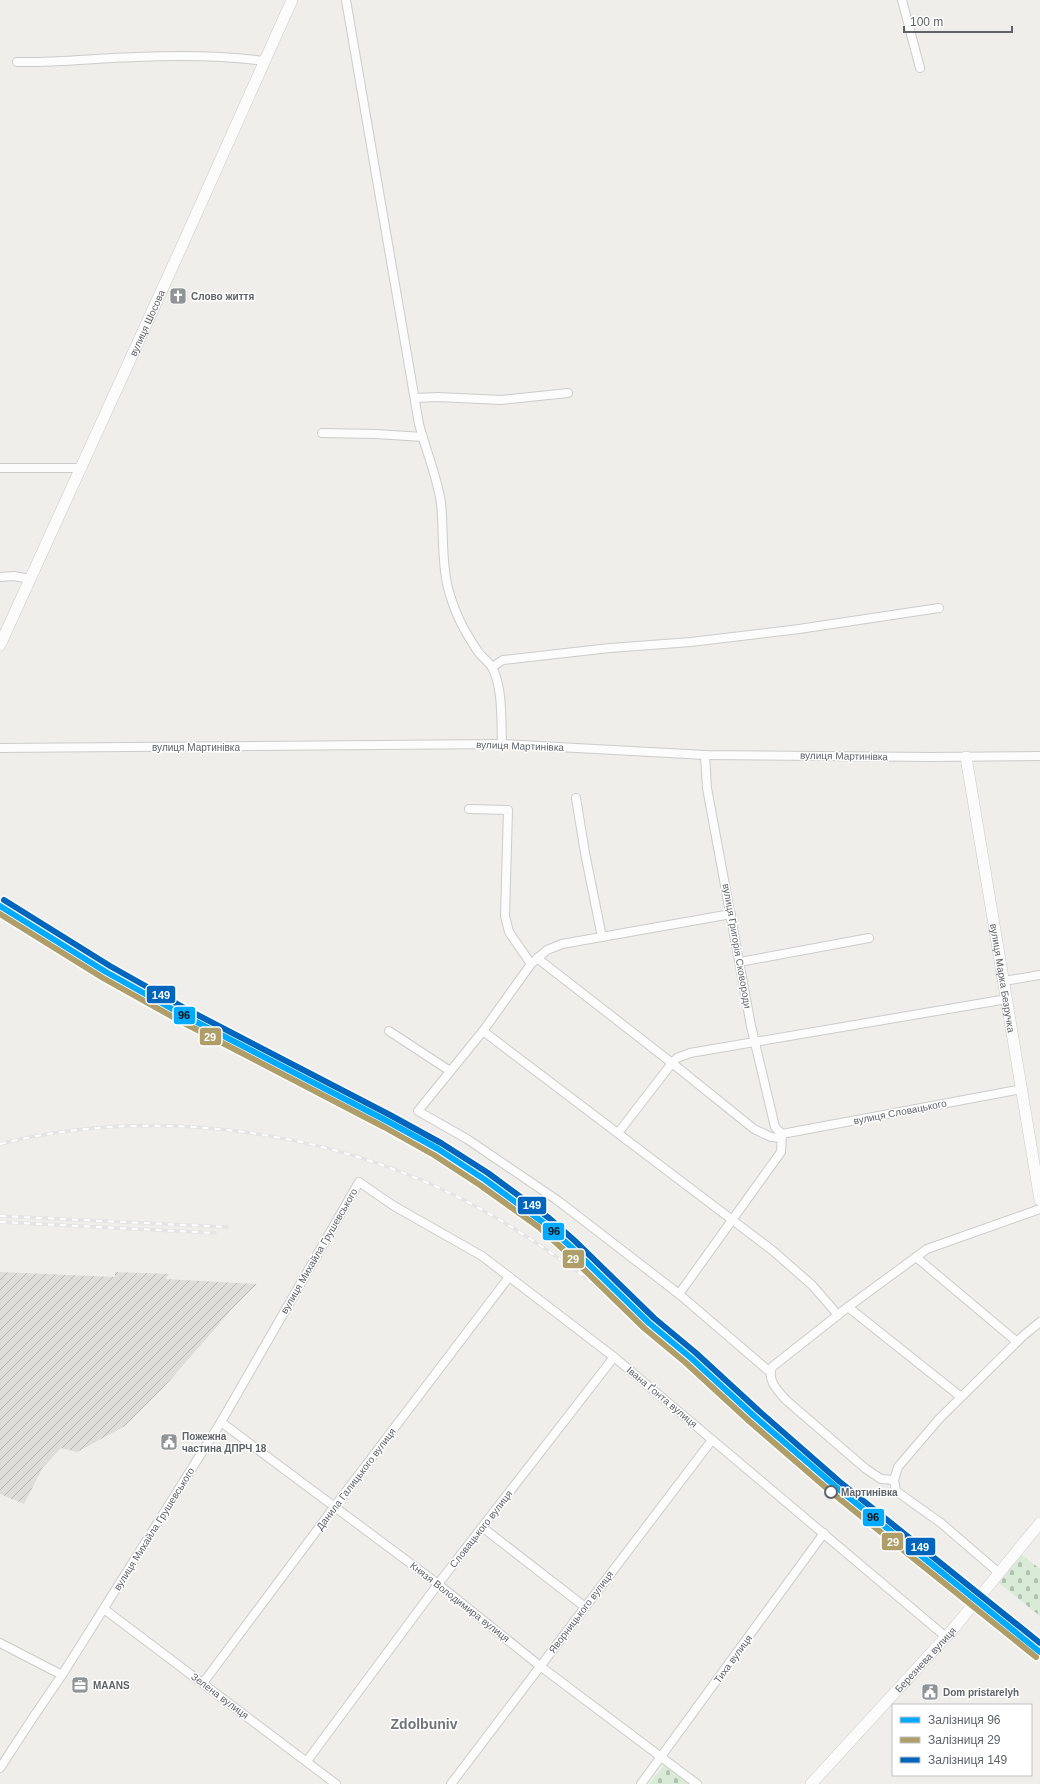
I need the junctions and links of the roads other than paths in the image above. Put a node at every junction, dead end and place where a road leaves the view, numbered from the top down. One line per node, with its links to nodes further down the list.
1 (292, 0): 4 (main road, вулиця Шосова)
2 (346, 0): 8 (street)
3 (902, 0): 6 (street)
4 (264, 61): 5 (street); 12 (main road, вулиця Шосова)
5 (17, 62)
6 (920, 68)
7 (568, 393): 8 (street)
8 (415, 398): 10 (street)
9 (322, 433): 10 (street)
10 (423, 437): 17 (street)
11 (0, 468): 12 (street)
12 (81, 468): 14 (main road, вулиця Шосова)
13 (0, 577): 14 (street)
14 (30, 579): 16 (main road, вулиця Шосова)
15 (939, 608): 17 (street)
16 (0, 645)
17 (492, 667): 18 (street)
18 (502, 744): 19 (street, вулиця Мартинівка); 20 (street, вулиця Мартинівка)
19 (0, 748)
20 (705, 755): 22 (street, вулиця Мартинівка); 25 (street, вулиця Григорія Сковороди)
21 (1040, 756): 22 (street, вулиця Мартинівка)
22 (966, 757): 31 (main road, вулиця Марка Безручка)
23 (576, 798): 26 (street)
24 (469, 809): 28 (street)
25 (731, 914): 26 (street); 29 (street, вулиця Григорія Сковороди)
26 (602, 937): 28 (street)
27 (869, 938): 29 (street)
28 (534, 961): 34 (street); 36 (street)
29 (740, 962): 35 (street, вулиця Григорія Сковороди)
30 (1040, 976): 31 (street)
31 (1004, 981): 32 (main road, вулиця Марка Безручка)
32 (1007, 999): 35 (street); 38 (main road, вулиця Марка Безручка)
33 (390, 1031): 37 (street)
34 (483, 1031): 37 (street); 39 (street)
35 (755, 1043): 36 (street); 40 (street, вулиця Григорія Сковороди)
36 (672, 1063): 39 (street); 40 (street)
37 (450, 1071): 47 (street)
38 (1022, 1089): 40 (street, вулиця Словацького); 42 (main road, вулиця Марка Безручка)
39 (618, 1133): 44 (street)
40 (782, 1136): 44 (street)
41 (359, 1182): 46 (street, Івана Ґонта вулиця); 55 (street, вулиця Михайла Грушевського)
42 (1040, 1200)
43 (1040, 1209): 45 (street)
44 (733, 1220): 47 (street); 49 (street)
45 (916, 1257): 48 (street); 51 (street)
46 (509, 1277): 52 (street, Івана Ґонта вулиця); 58 (street, Данила Галицького вулиця)
47 (679, 1294): 53 (street)
48 (848, 1307): 49 (street); 54 (street)
49 (838, 1315): 53 (street)
50 (1040, 1322): 51 (street)
51 (1016, 1342): 54 (street)
52 (614, 1357): 56 (street, Івана Ґонта вулиця); 60 (street, Словацького вулиця)
53 (770, 1372): 57 (street)
54 (961, 1397): 57 (street)
55 (221, 1422): 58 (street, Князя Володимира вулиця); 65 (street, вулиця Михайла Грушевського)
56 (712, 1440): 61 (street, Івана Ґонта вулиця); 64 (street, Яворницького вулиця)
57 (894, 1480): 62 (street)
58 (335, 1506): 63 (street, Князя Володимира вулиця); 70 (street, Данила Галицького вулиця)
59 (1040, 1523): 62 (main road, Березнева вулиця)
60 (482, 1528): 63 (street, Словацького вулиця); 64 (street)
61 (824, 1533): 66 (street, Івана Ґонта вулиця); 71 (street, Тиха вулиця)
62 (999, 1573): 66 (main road, Березнева вулиця)
63 (438, 1584): 68 (street, Князя Володимира вулиця); 72 (street, Словацького вулиця)
64 (585, 1607): 68 (street, Яворницького вулиця)
65 (104, 1609): 69 (street, вулиця Михайла Грушевського); 70 (street, Зелена вулиця)
66 (946, 1637): 78 (main road, Березнева вулиця)
67 (0, 1644): 69 (street)
68 (540, 1666): 71 (street, Князя Володимира вулиця); 75 (street, Яворницького вулиця)
69 (62, 1676): 73 (street, вулиця Михайла Грушевського)
70 (203, 1683): 72 (street, Зелена вулиця)
71 (661, 1757): 76 (street, Тиха вулиця); 77 (street, Князя Володимира вулиця)
72 (307, 1761): 74 (street, Зелена вулиця)
73 (0, 1768)
74 (336, 1784)
75 (451, 1784)
76 (641, 1784)
77 (697, 1784)
78 (812, 1784)

